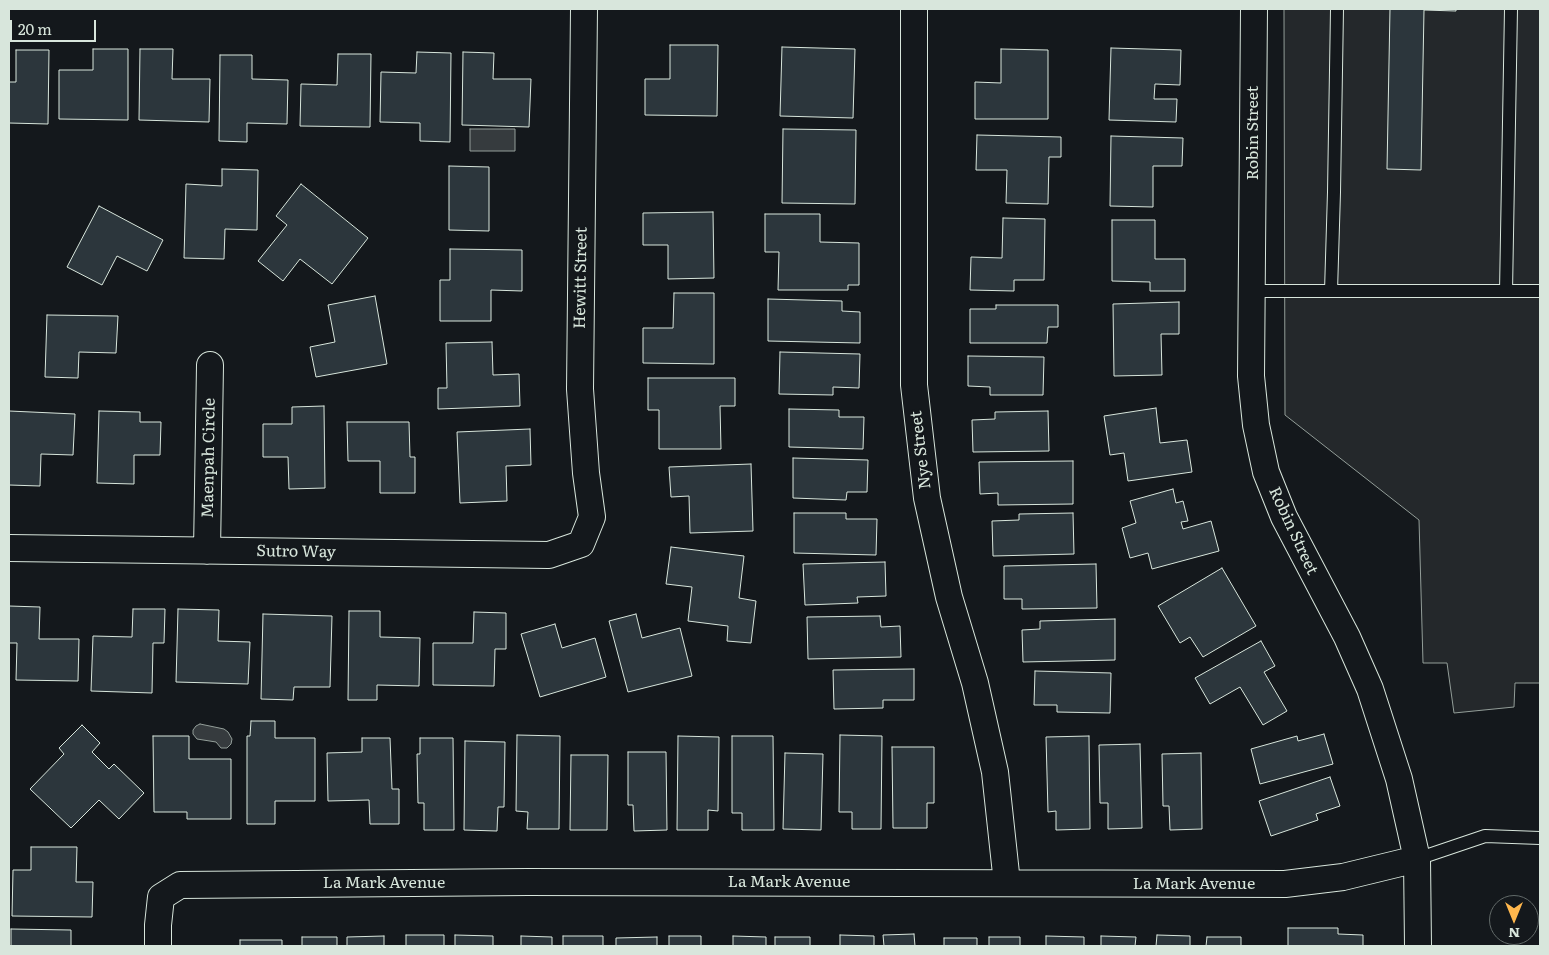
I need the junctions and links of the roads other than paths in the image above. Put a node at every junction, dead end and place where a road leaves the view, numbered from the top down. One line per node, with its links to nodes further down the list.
1 (584, 9): 11 (street, Hewitt Street)
2 (914, 9): 16 (street, Nye Street)
3 (1254, 9): 6 (street, Robin Street)
4 (1337, 9): 7 (lane)
5 (1511, 9): 8 (lane)
6 (1253, 291): 7 (lane); 15 (street, Robin Street)
7 (1331, 291): 8 (lane)
8 (1506, 291): 9 (lane)
9 (1540, 291)
10 (210, 365): 13 (street, Maenpah Circle)
11 (581, 544): 13 (street, Sutro Way)
12 (9, 548): 13 (street, Sutro Way)
13 (207, 551)
14 (1540, 838): 15 (lane)
15 (1417, 859): 16 (street, La Mark Avenue); 18 (street, Robin Street)
16 (1007, 883): 17 (street, La Mark Avenue)
17 (158, 946)
18 (1418, 946)

